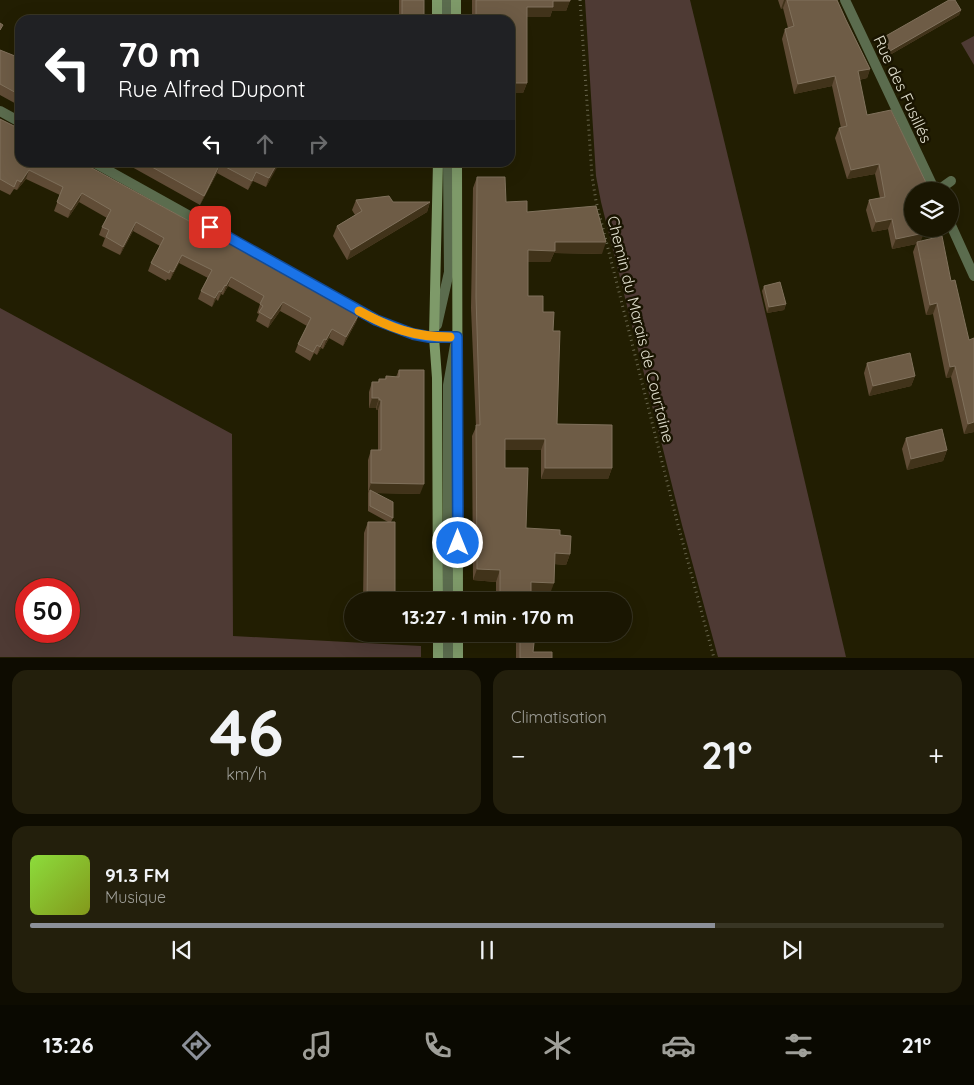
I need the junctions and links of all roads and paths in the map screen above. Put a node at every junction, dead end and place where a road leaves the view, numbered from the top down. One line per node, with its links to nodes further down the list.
1 (437, 0): 6 (main road)
2 (447, 0): 7 (street)
3 (456, 0): 8 (main road)
4 (580, 0): 31 (path, Chemin du Marais de Courtaine)
5 (845, 0): 16 (street, Rue des Fusillés)
6 (437, 15)
7 (447, 15)
8 (456, 15)
9 (0, 110): 10 (street)
10 (15, 119)
11 (102, 167): 20 (street)
12 (438, 167): 20 (main road)
13 (448, 167): 20 (street)
14 (457, 167): 21 (main road)
15 (951, 180): 17 (street)
16 (932, 182)
17 (948, 182)
18 (956, 237): 19 (street)
19 (974, 276)
20 (434, 337): 21 (street); 22 (main road)
21 (457, 337): 23 (street); 24 (main road)
22 (438, 592)
23 (448, 592)
24 (458, 592)
25 (438, 642): 28 (main road)
26 (448, 642): 29 (street)
27 (458, 642): 30 (main road)
28 (438, 658)
29 (448, 658)
30 (458, 658)
31 (714, 658)

